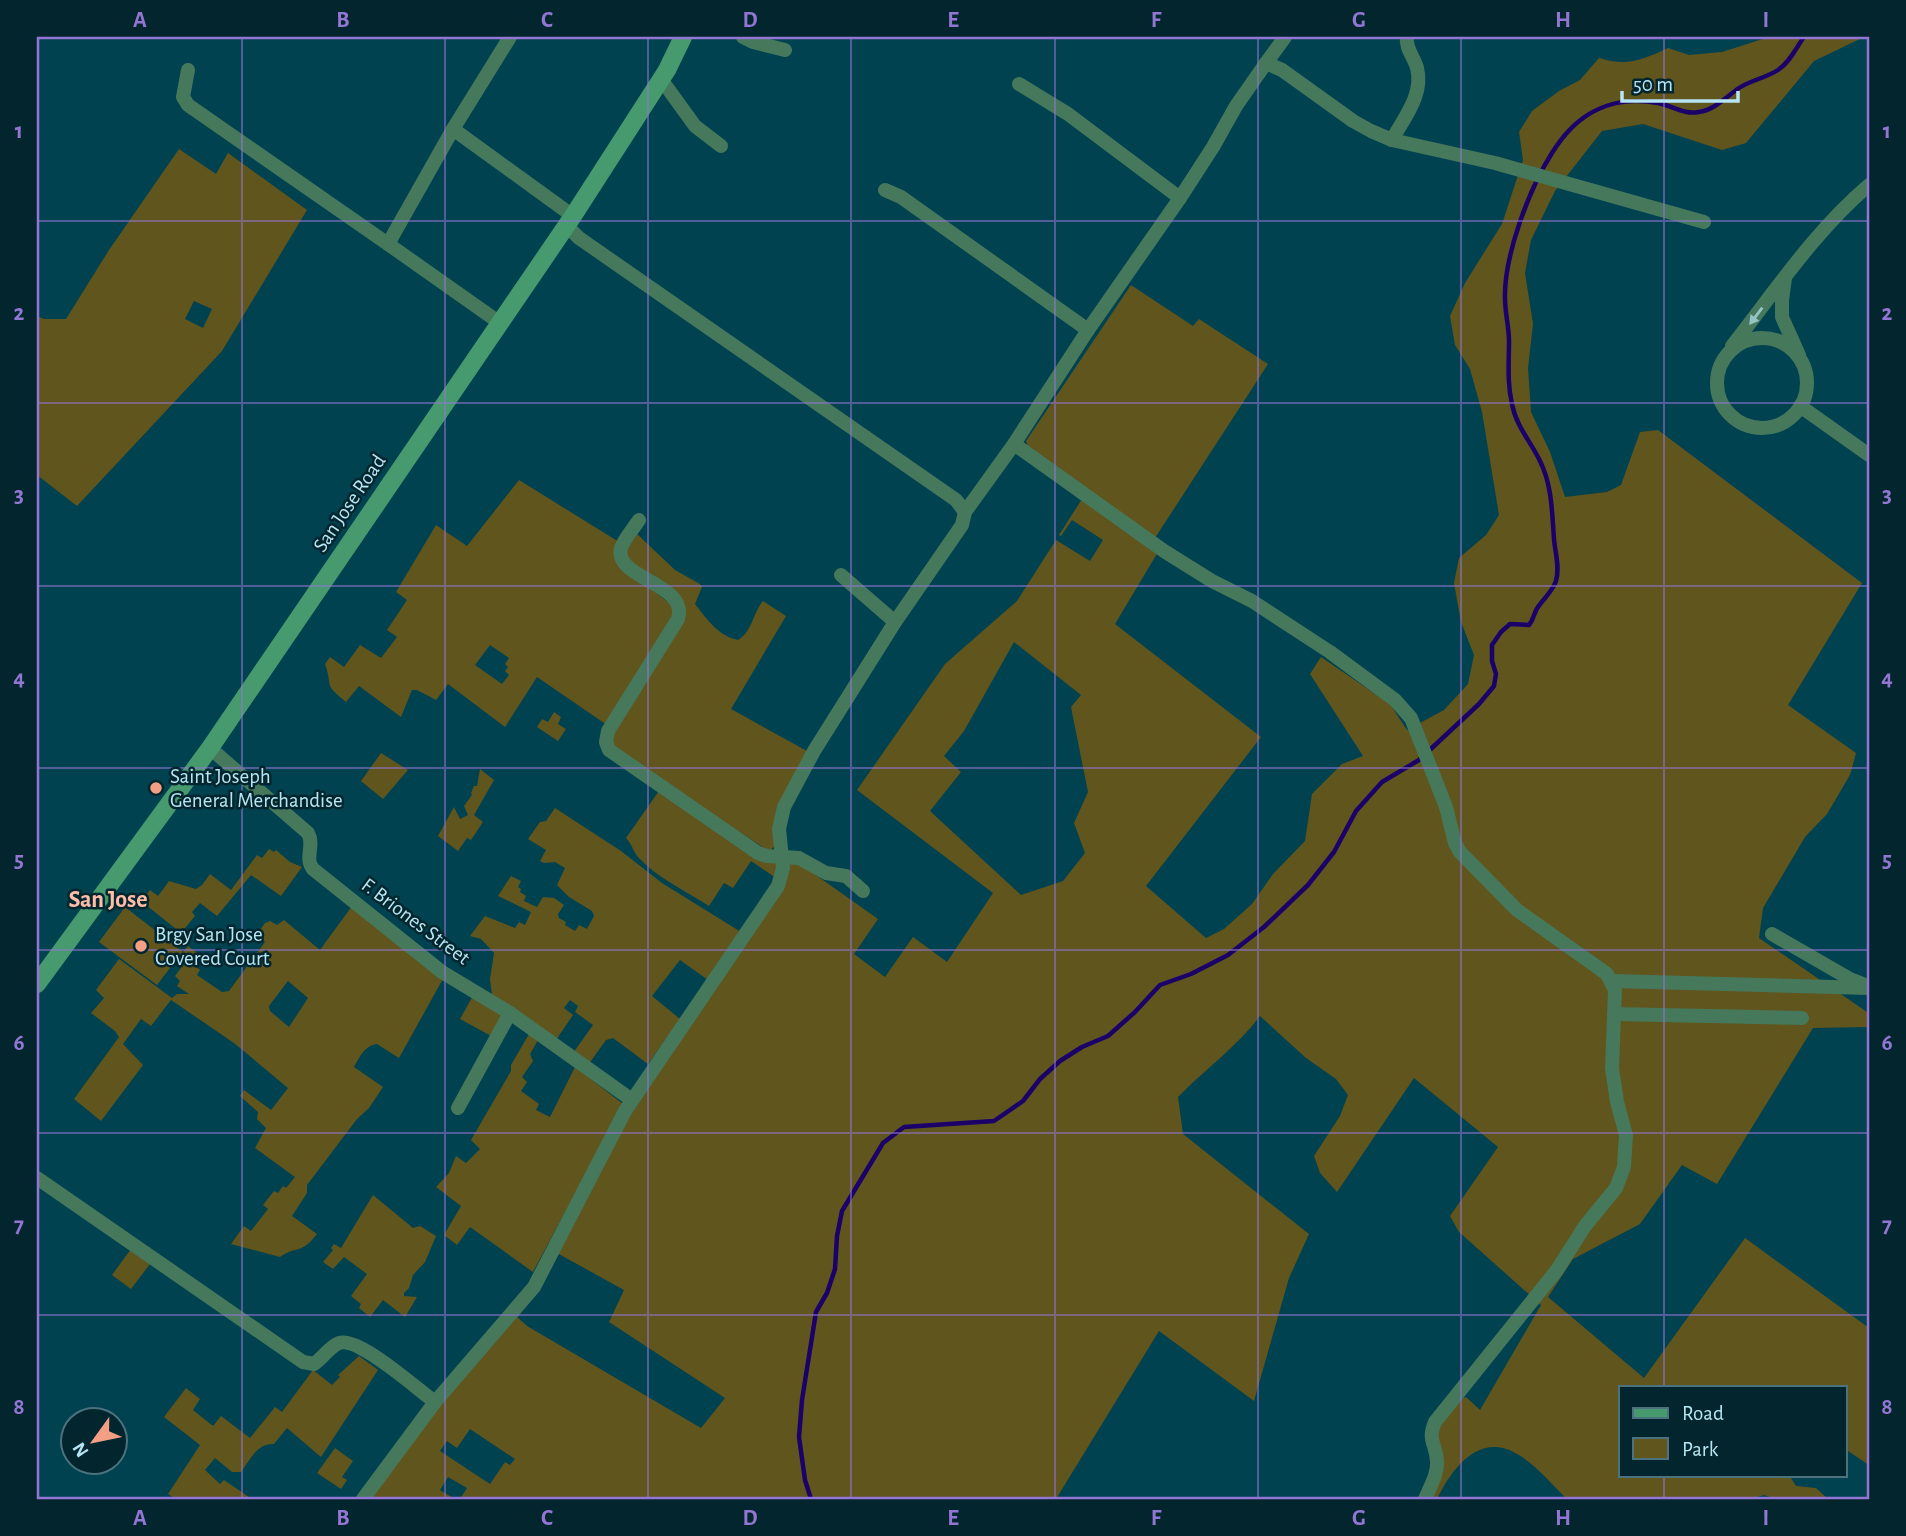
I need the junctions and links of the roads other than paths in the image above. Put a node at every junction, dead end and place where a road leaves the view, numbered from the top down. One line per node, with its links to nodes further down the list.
1 (510, 37): 11 (street)
2 (683, 37): 9 (street, San Jose Road)
3 (743, 37): 6 (street)
4 (1285, 37): 7 (street)
5 (1407, 37): 12 (street)
6 (785, 50)
7 (1266, 63): 12 (street); 16 (street)
8 (188, 70): 19 (street)
9 (662, 79): 13 (street); 17 (street, San Jose Road)
10 (1019, 84): 16 (street)
11 (453, 129): 17 (street); 19 (street)
12 (1392, 139): 18 (street)
13 (721, 146)
14 (1869, 185): 20 (street)
15 (885, 190): 22 (street)
16 (1180, 198): 22 (street)
17 (570, 221): 21 (street, San Jose Road); 28 (street)
18 (1704, 222)
19 (387, 244): 21 (street)
20 (1785, 276): 23 (street, one-way to 23); 24 (street)
21 (500, 323): 32 (street, San Jose Road)
22 (1088, 330): 26 (street)
23 (1726, 356): 24 (street); 25 (street)
24 (1800, 360): 25 (street)
25 (1800, 406): 27 (street)
26 (1014, 444): 28 (street); 36 (street)
27 (1869, 454)
28 (965, 512): 31 (street)
29 (639, 520): 33 (street)
30 (841, 575): 31 (street)
31 (895, 622): 33 (street)
32 (210, 748): 37 (street, San Jose Road); 39 (street, F. Briones Street)
33 (783, 855): 34 (street); 42 (street)
34 (863, 891)
35 (1772, 934): 38 (street)
36 (1613, 981): 38 (street); 40 (street)
37 (37, 984)
38 (1869, 987)
39 (510, 1013): 42 (street, F. Briones Street); 43 (street)
40 (1614, 1014): 41 (street); 47 (street)
41 (1802, 1018)
42 (632, 1100): 45 (street)
43 (458, 1108)
44 (37, 1178): 45 (street)
45 (435, 1402): 46 (street)
46 (363, 1499)
47 (1425, 1499)

